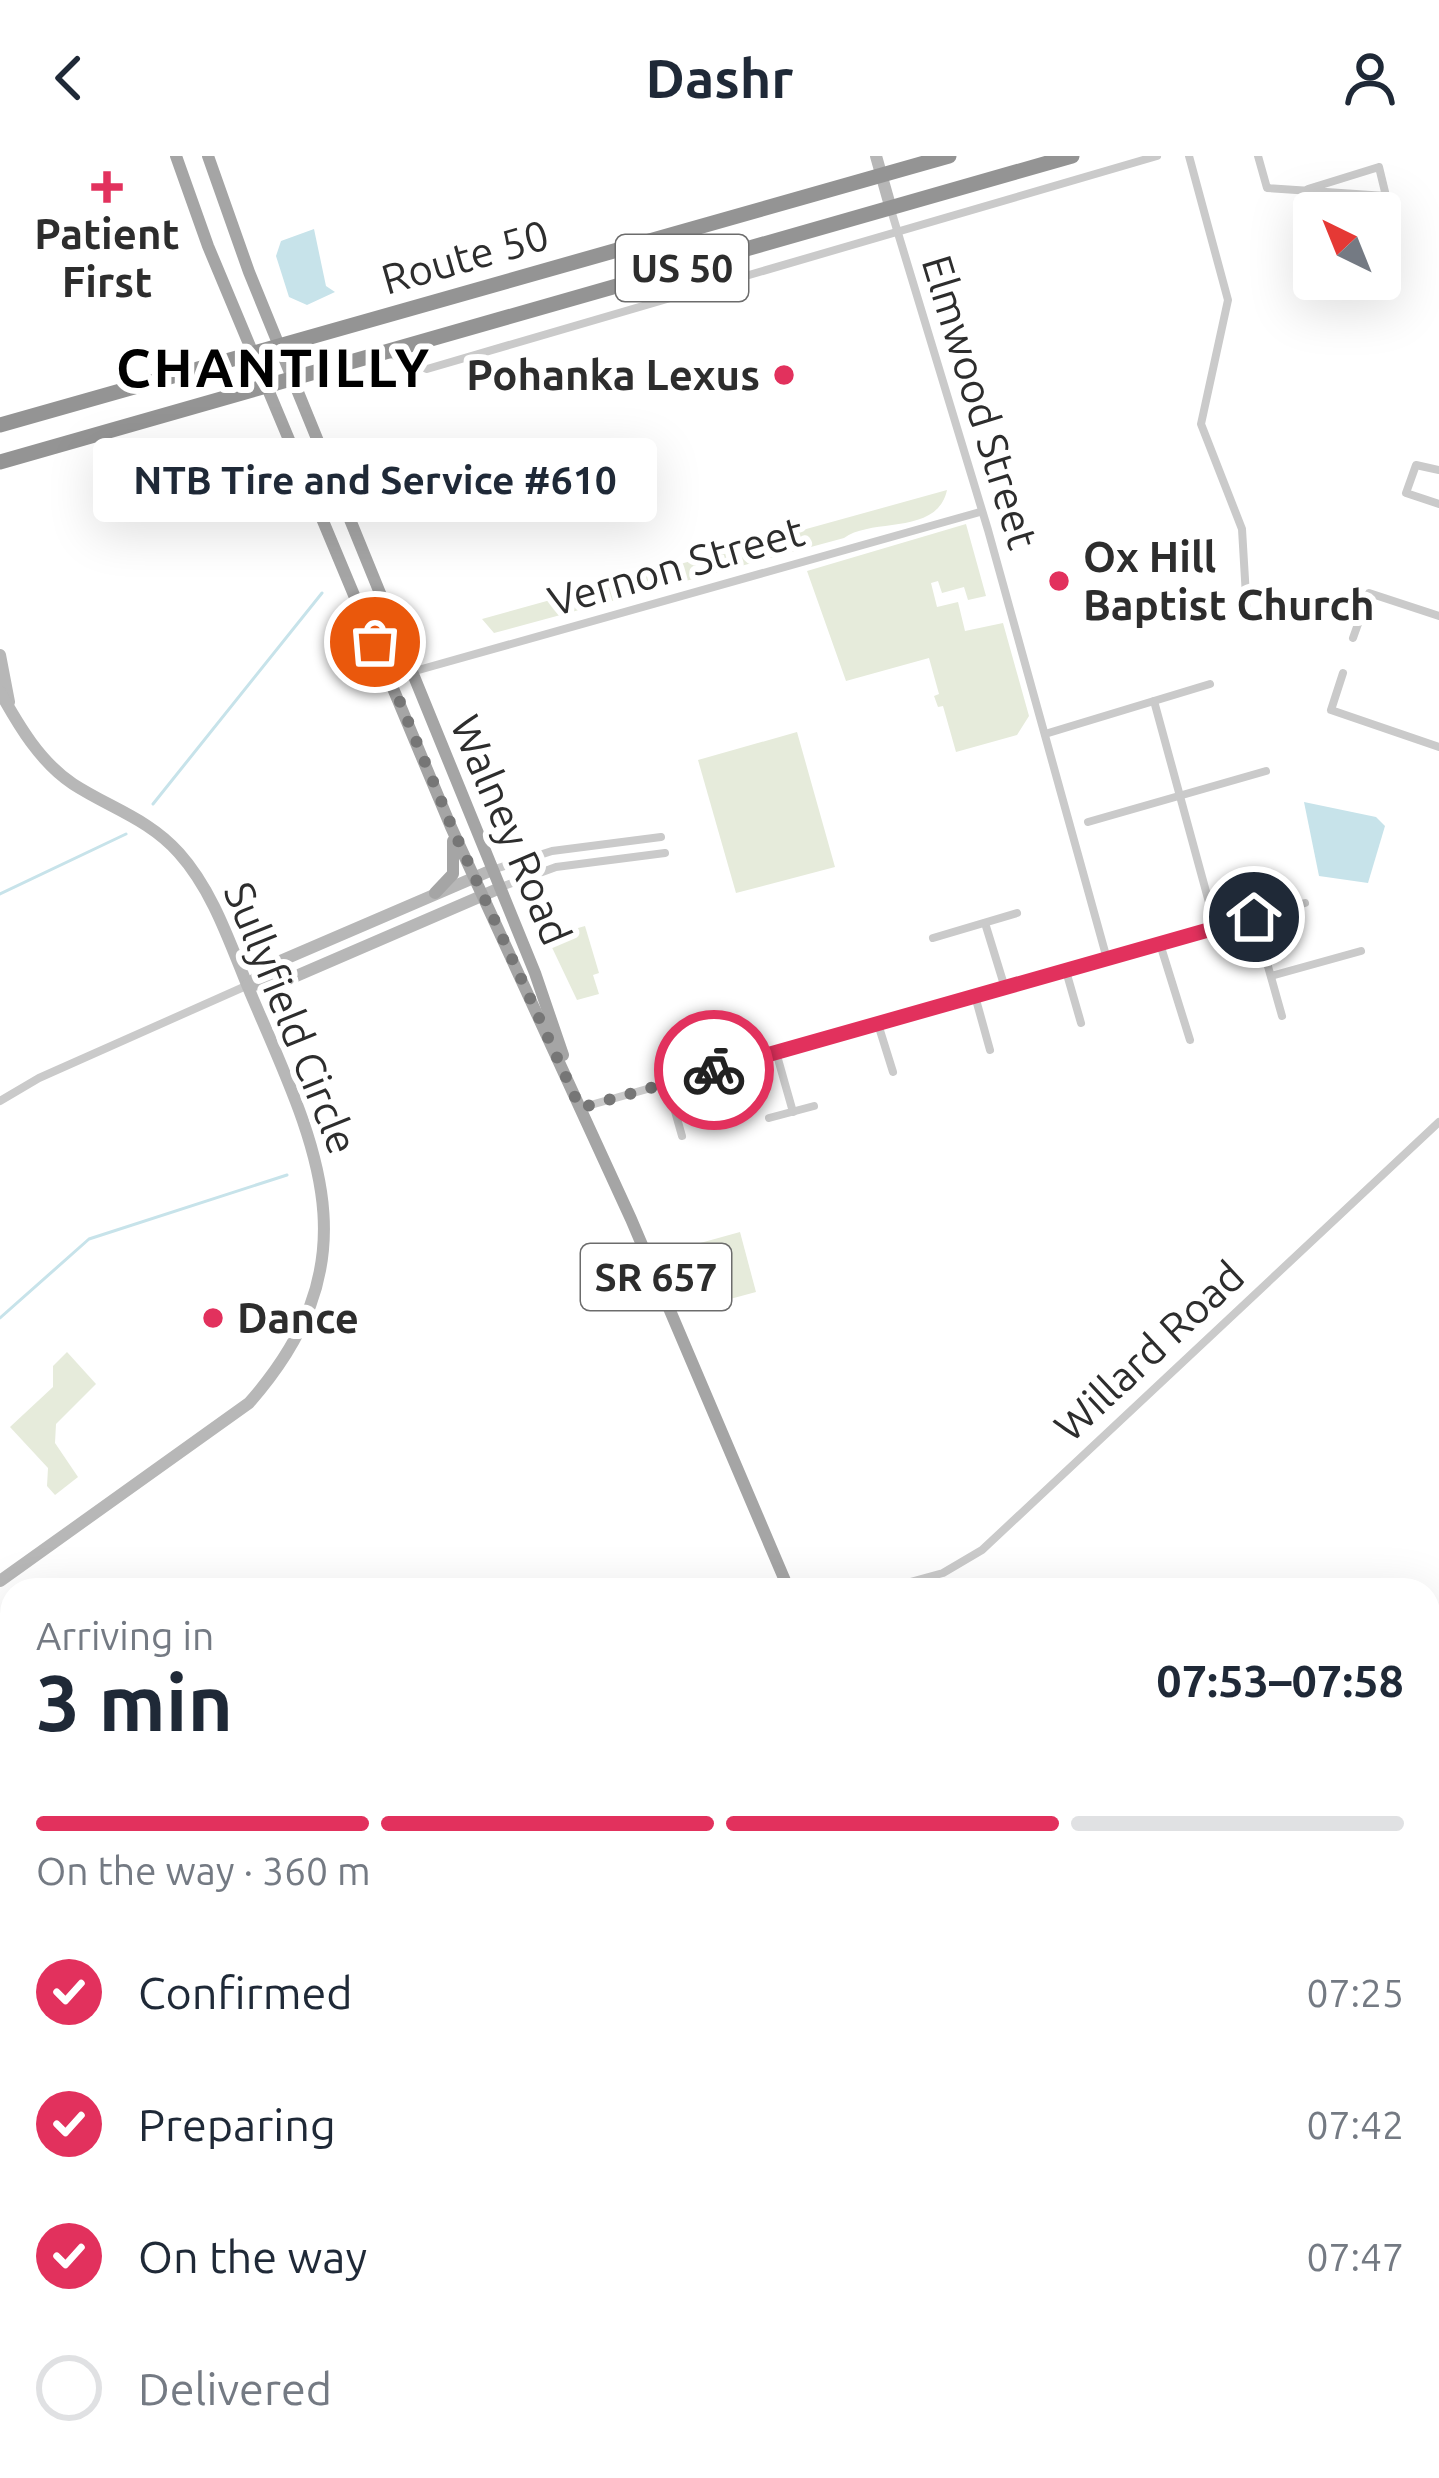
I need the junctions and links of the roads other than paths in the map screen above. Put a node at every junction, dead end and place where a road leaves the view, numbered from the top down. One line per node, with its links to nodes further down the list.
1 (176, 156): 15 (main road, SR 657)
2 (208, 156): 13 (main road, SR 657)
3 (876, 156): 9 (street)
4 (949, 156): 9 (highway, Route 50 / US 50)
5 (1072, 156): 11 (highway, Route 50 / US 50)
6 (1157, 156): 12 (street)
7 (1189, 156): 23 (street)
8 (1258, 156): 10 (street)
9 (882, 177): 11 (street); 13 (highway, Route 50 / US 50)
10 (1308, 189): 10 (street)
11 (891, 209): 12 (street, Elmwood Street); 14 (highway, Route 50 / US 50)
12 (898, 234): 14 (street); 22 (street, Elmwood Street)
13 (279, 347): 15 (highway, Route 50 / US 50); 16 (main road, SR 657)
14 (386, 352): 16 (highway, Route 50 / US 50)
15 (254, 355): 17 (main road, SR 657); 18 (highway, Route 50 / US 50)
16 (292, 381): 17 (highway, Route 50 / US 50); 27 (main road, Walney Road / SR 657)
17 (267, 388): 19 (highway, Route 50 / US 50); 29 (main road, Walney Road / SR 657)
18 (2, 424)
19 (0, 462)
20 (1439, 470): 21 (street)
21 (1439, 504)
22 (980, 512): 27 (street, Vernon Street); 34 (street, Elmwood Street)
23 (1247, 613)
24 (1439, 616): 25 (street)
25 (1353, 638)
26 (0, 655): 33 (street, Sullyfield Circle)
27 (410, 672): 29 (street, Vernon Street); 42 (main road, Walney Road / SR 657)
28 (1343, 673): 35 (street)
29 (389, 678): 39 (main road, Walney Road / SR 657)
30 (1210, 685): 32 (street)
31 (0, 692): 33 (street, Sullyfield Circle)
32 (1154, 701): 34 (street); 37 (street)
33 (5, 711): 58 (street, Sullyfield Circle)
34 (1045, 734): 55 (street, Elmwood Street)
35 (1439, 747)
36 (1266, 772): 37 (street)
37 (1180, 796): 38 (street); 51 (street)
38 (1088, 822)
39 (452, 827): 43 (main road, Walney Road / SR 657); 45 (main road)
40 (661, 837): 42 (street)
41 (665, 853): 44 (street)
42 (492, 870): 43 (street); 44 (main road, Walney Road / SR 657)
43 (475, 878): 45 (street); 46 (main road, Walney Road / SR 657)
44 (500, 888): 46 (street); 71 (main road, Walney Road / SR 657)
45 (435, 893): 58 (street)
46 (483, 896): 58 (street); 71 (main road, Walney Road / SR 657)
47 (1305, 903): 49 (street)
48 (1017, 913): 50 (street)
49 (1254, 917): 51 (street); 57 (street)
50 (985, 922): 52 (street); 59 (street)
51 (1216, 928): 53 (street)
52 (933, 938)
53 (1160, 944): 55 (street); 64 (street)
54 (1361, 951): 57 (street)
55 (1107, 959): 56 (street)
56 (1066, 970): 59 (street); 62 (street)
57 (1271, 976): 61 (street)
58 (248, 986): 69 (street); 76 (street, Sullyfield Circle)
59 (1005, 988): 60 (street)
60 (975, 996): 63 (street); 65 (street)
61 (1282, 1016)
62 (1081, 1023)
63 (878, 1024): 66 (street); 67 (street)
64 (1190, 1040)
65 (990, 1050)
66 (776, 1052): 68 (street); 72 (street)
67 (893, 1072)
68 (667, 1083): 71 (street); 75 (street)
69 (0, 1101)
70 (814, 1106): 72 (street)
71 (580, 1108): 77 (main road, Walney Road / SR 657)
72 (793, 1112): 73 (street)
73 (769, 1118)
74 (1439, 1122): 78 (street, Willard Road)
75 (682, 1136)
76 (4, 1578)
77 (783, 1578)
78 (925, 1578)

